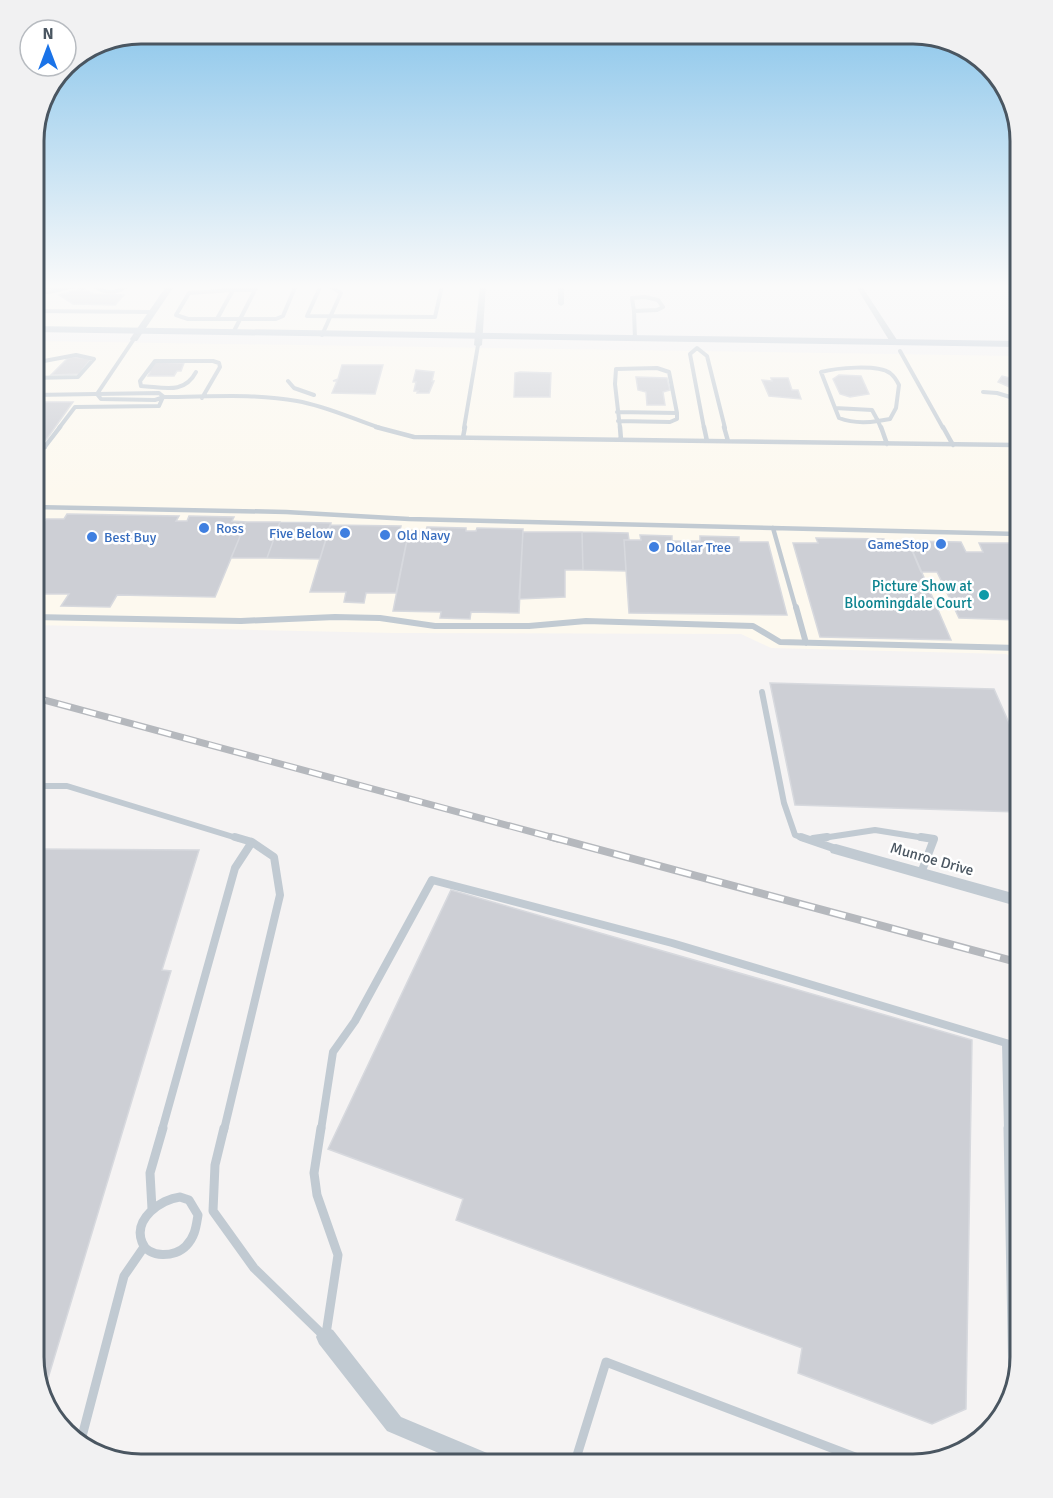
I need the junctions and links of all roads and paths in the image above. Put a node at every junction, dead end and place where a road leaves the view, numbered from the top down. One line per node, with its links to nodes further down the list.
1 (124, 355): 11 (lane)
2 (476, 355): 22 (lane)
3 (690, 355): 24 (lane)
4 (706, 355): 25 (lane)
5 (902, 355): 27 (lane)
6 (44, 361): 8 (lane)
7 (196, 372): 16 (lane)
8 (44, 375)
9 (288, 381): 13 (lane)
10 (983, 392): 15 (lane)
11 (97, 394): 12 (lane); 14 (lane)
12 (44, 395)
13 (314, 395)
14 (164, 397): 16 (lane); 29 (lane)
15 (1010, 397)
16 (202, 398): 22 (lane)
17 (835, 408): 21 (lane); 21 (lane); 21 (lane)
18 (618, 412): 19 (lane); 19 (lane); 20 (lane)
19 (676, 412): 20 (lane)
20 (618, 421): 23 (lane)
21 (879, 422): 26 (lane)
22 (463, 437): 23 (lane)
23 (621, 440): 24 (lane)
24 (707, 441): 25 (lane)
25 (728, 441): 26 (lane)
26 (887, 444): 27 (lane)
27 (953, 445): 28 (lane)
28 (1010, 445)
29 (45, 447)
30 (44, 507): 31 (lane)
31 (773, 528): 32 (lane); 34 (lane)
32 (1010, 534)
33 (44, 617): 34 (lane)
34 (806, 643): 35 (lane)
35 (1010, 648)
36 (762, 692): 38 (lane)
37 (44, 786): 39 (lane)
38 (809, 840): 40 (lane); 41 (lane)
39 (252, 842): 46 (lane); 48 (lane)
40 (836, 849): 41 (street, Munroe Drive)
41 (921, 873): 42 (street, Munroe Drive)
42 (1010, 898)
43 (1006, 1043): 44 (lane); 45 (lane); 48 (lane)
44 (1010, 1044)
45 (1010, 1153)
46 (152, 1209): 47 (lane); 47 (lane)
47 (144, 1247): 49 (lane)
48 (326, 1337): 50 (street)
49 (82, 1436)
50 (466, 1454)
51 (577, 1454): 52 (lane)
52 (847, 1454)

